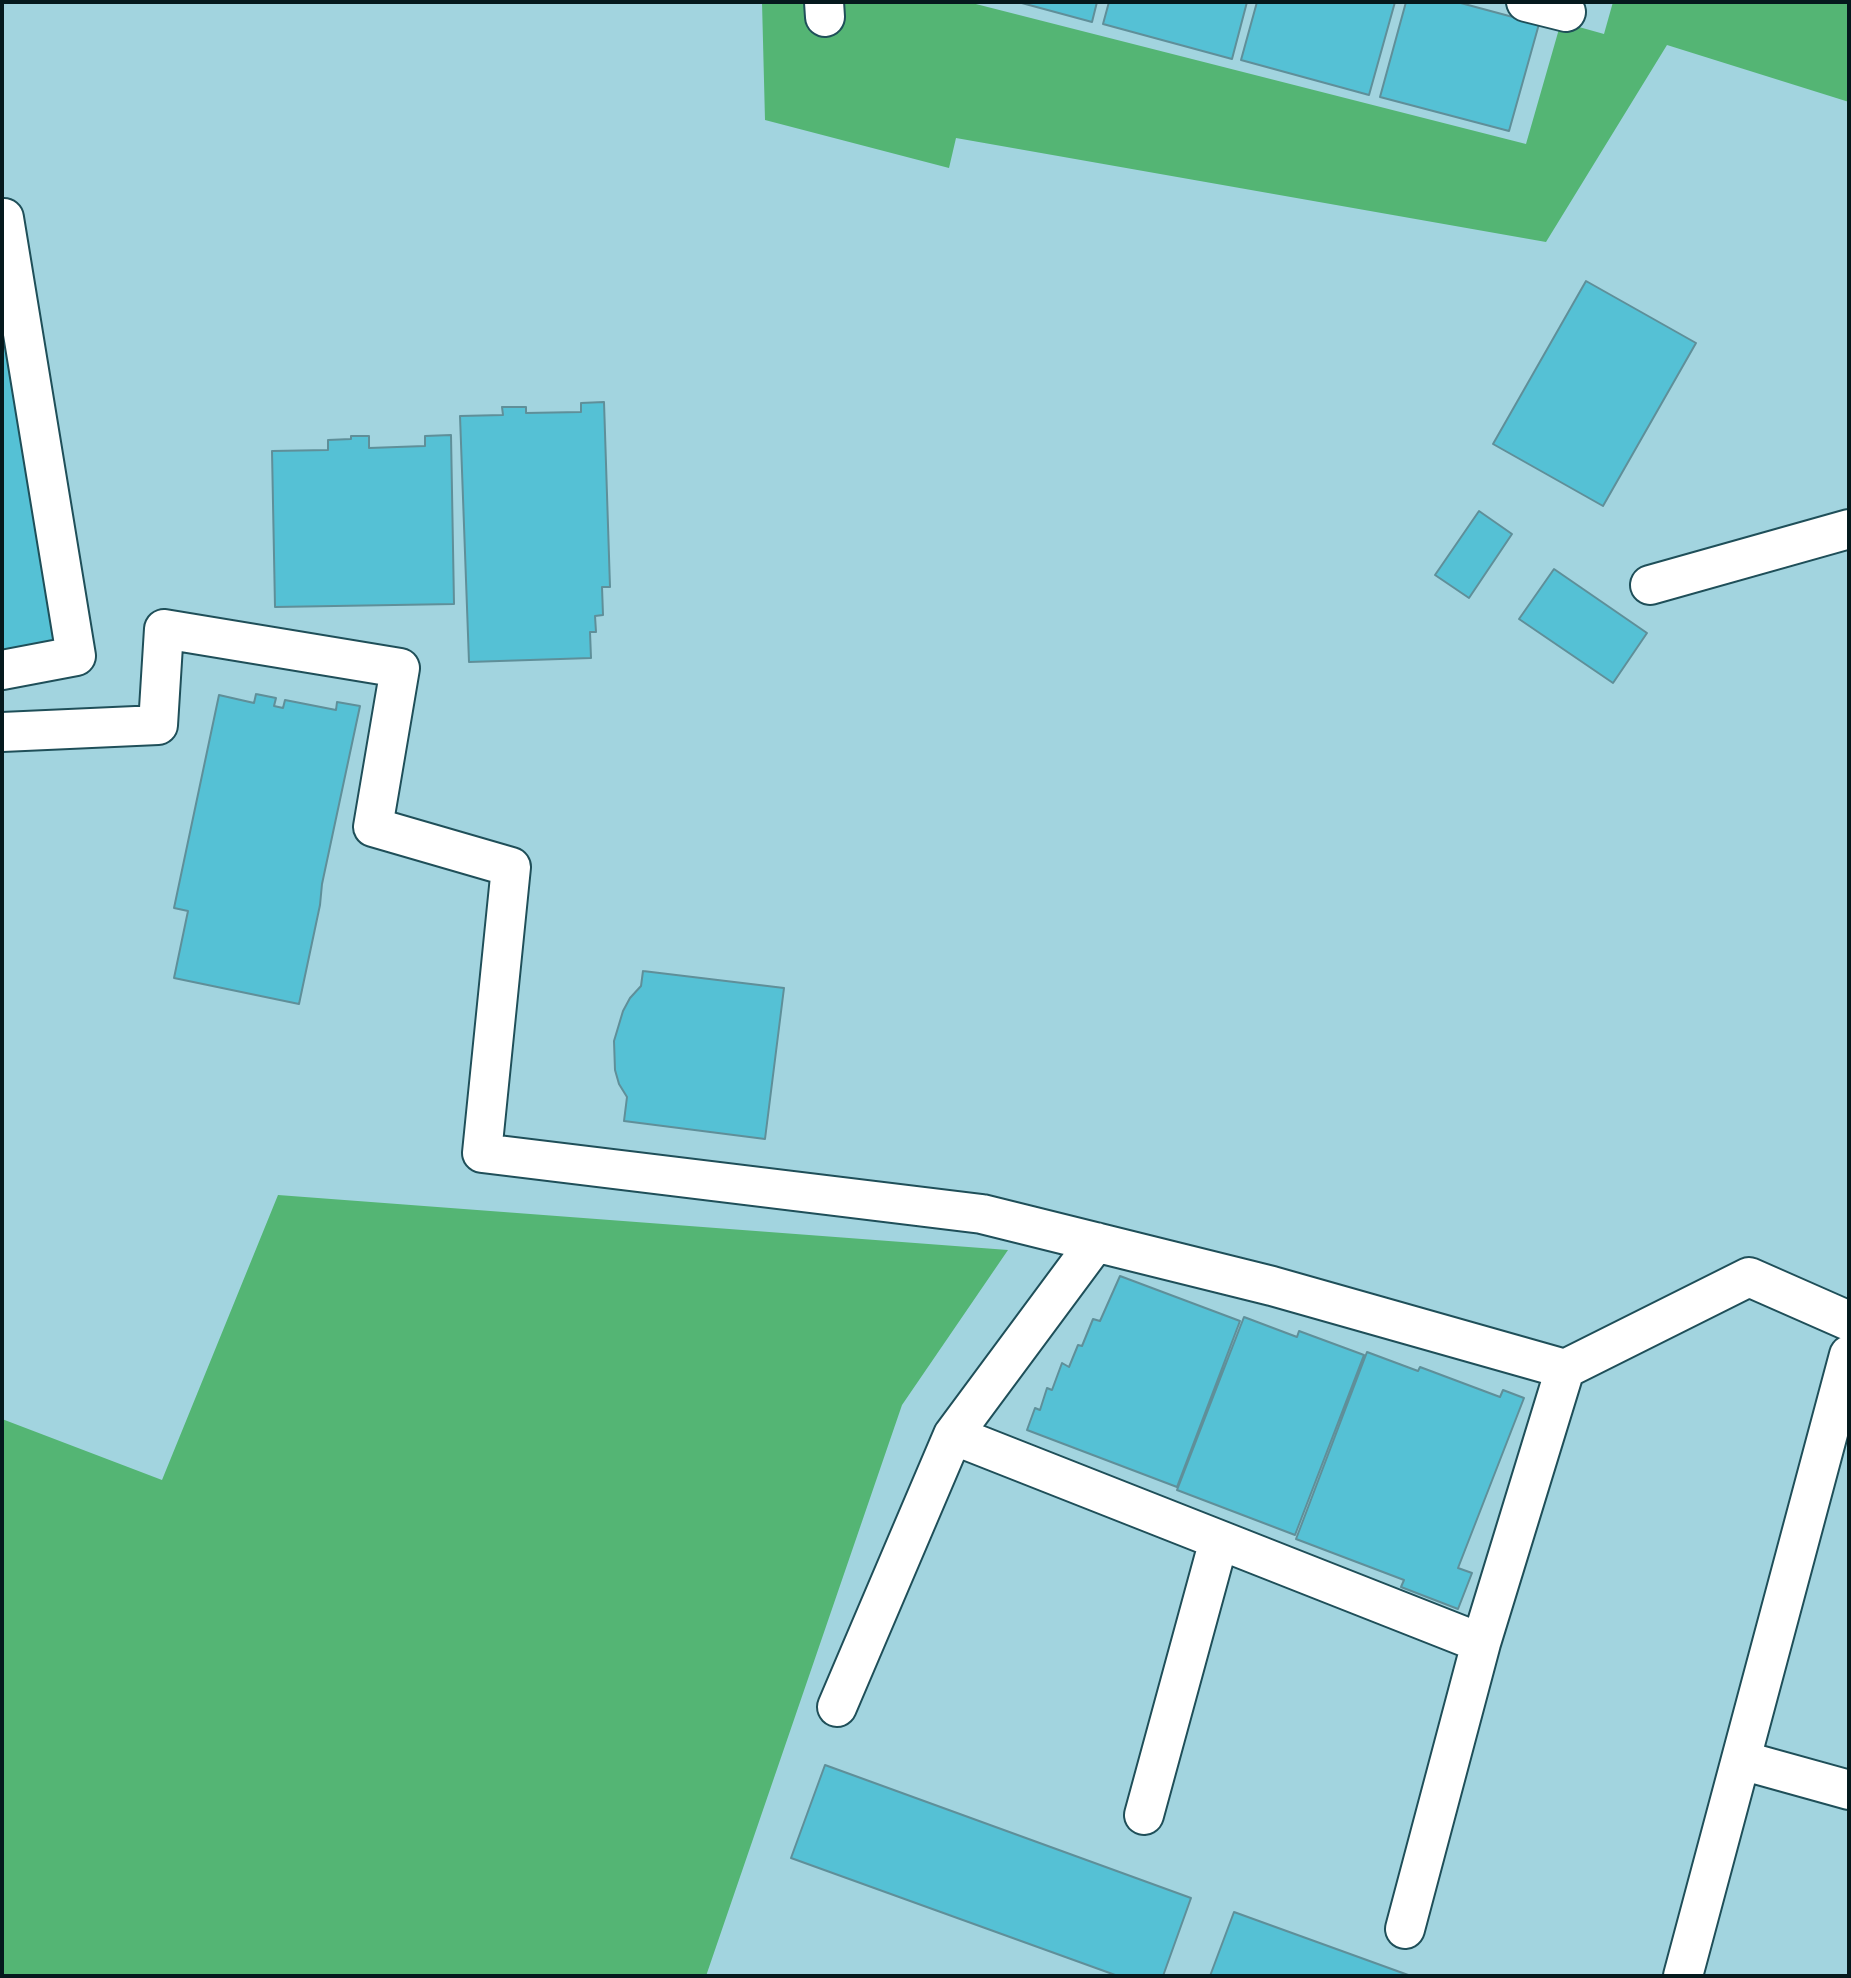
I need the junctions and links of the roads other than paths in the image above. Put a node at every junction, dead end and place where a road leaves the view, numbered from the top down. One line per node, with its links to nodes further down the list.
1 (1526, 2): 2 (street)
2 (1566, 12)
3 (2, 219): 6 (street)
4 (1849, 529): 5 (street)
5 (1650, 585)
6 (2, 670)
7 (2, 732): 8 (street)
8 (1096, 1242): 11 (street); 12 (street)
9 (1849, 1321): 11 (street)
10 (1849, 1355): 16 (street)
11 (1565, 1369): 14 (street)
12 (953, 1434): 13 (street); 15 (street)
13 (1219, 1540): 14 (street); 18 (street)
14 (1481, 1643): 19 (street)
15 (836, 1707)
16 (1741, 1760): 17 (street); 20 (street)
17 (1849, 1790)
18 (1144, 1815)
19 (1405, 1929)
20 (1684, 1976)

